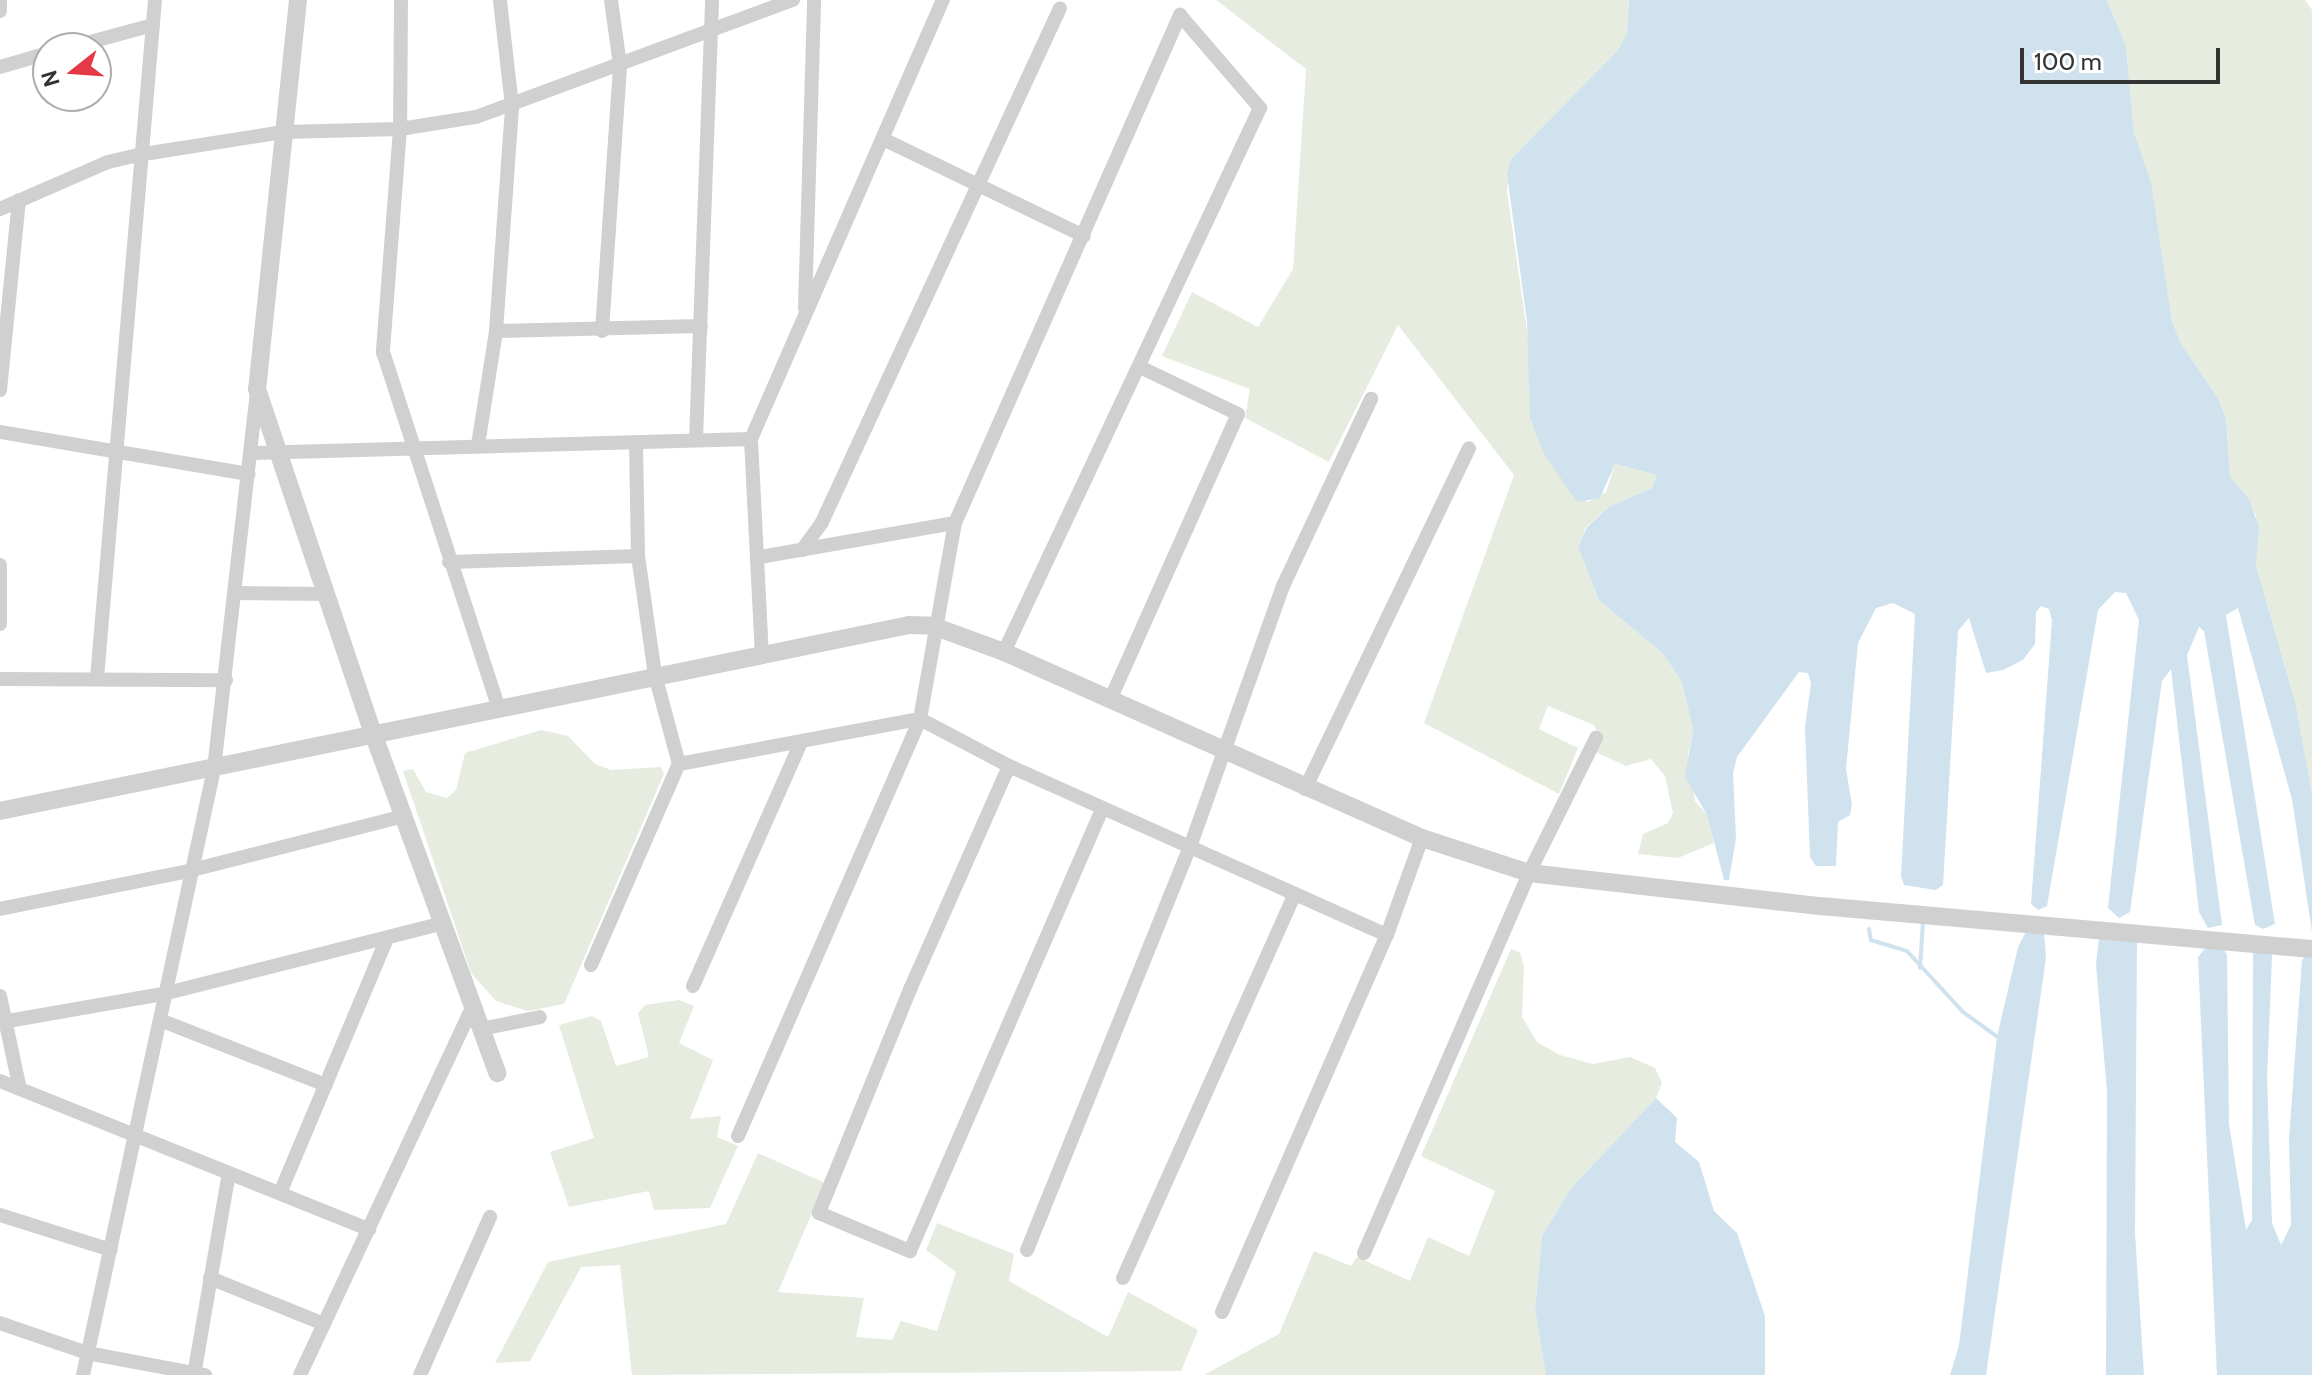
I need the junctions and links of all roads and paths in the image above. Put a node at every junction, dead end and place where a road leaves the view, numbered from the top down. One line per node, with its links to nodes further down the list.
1 (0, 0): 12 (street)
2 (155, 0): 13 (street)
3 (298, 0): 21 (street)
4 (401, 0): 20 (street)
5 (500, 0): 19 (street)
6 (611, 0): 17 (street)
7 (712, 0): 14 (street)
8 (793, 0): 14 (street)
9 (814, 0): 28 (street)
10 (943, 0): 22 (street)
11 (1060, 8): 24 (street)
12 (0, 11)
13 (153, 25): 15 (street); 23 (street)
14 (714, 31): 17 (street); 29 (street)
15 (112, 36)
16 (32, 58): 18 (street)
17 (620, 65): 19 (street); 31 (street)
18 (0, 67)
19 (512, 106): 20 (street); 30 (street)
20 (400, 129): 21 (street); 41 (street)
21 (283, 132): 23 (street); 33 (street)
22 (883, 139): 24 (street); 28 (street)
23 (144, 154): 25 (street); 45 (street)
24 (981, 187): 27 (street); 48 (street)
25 (19, 200): 26 (street); 34 (street)
26 (0, 209)
27 (1084, 236): 32 (street); 47 (street)
28 (804, 316): 37 (street)
29 (701, 326): 31 (street); 38 (street)
30 (496, 331): 31 (street); 40 (street)
31 (602, 331)
32 (1142, 368): 58 (street); 64 (street)
33 (257, 389): 43 (street); 44 (street)
34 (0, 390)
35 (1371, 399): 70 (street)
36 (0, 432): 45 (street)
37 (751, 439): 38 (street); 50 (street)
38 (696, 440): 39 (street)
39 (636, 442): 40 (street); 49 (street)
40 (478, 445): 41 (street)
41 (413, 447): 43 (street); 51 (street)
42 (1469, 448): 74 (street)
43 (280, 450): 44 (street); 55 (street)
44 (250, 453): 46 (street)
45 (115, 454): 46 (street); 61 (street)
46 (248, 474): 54 (street)
47 (955, 523): 48 (street); 57 (street)
48 (802, 550): 50 (street)
49 (638, 556): 51 (street); 60 (street)
50 (760, 557): 59 (street)
51 (449, 562): 65 (street)
52 (0, 565): 53 (street)
53 (2, 591): 56 (street)
54 (235, 593): 55 (street); 63 (street)
55 (327, 594): 67 (street)
56 (0, 624)
57 (933, 626): 58 (street); 59 (street); 66 (street)
58 (1004, 652): 64 (street)
59 (762, 657): 60 (street)
60 (655, 675): 65 (street); 71 (street)
61 (97, 678): 62 (street); 63 (street)
62 (0, 679)
63 (226, 680): 73 (street)
64 (1110, 700): 70 (street)
65 (499, 709): 67 (street)
66 (920, 719): 69 (street); 72 (street); 102 (street)
67 (374, 736): 73 (street); 77 (street)
68 (1596, 738): 81 (street)
69 (801, 742): 71 (street); 89 (street)
70 (1224, 751): 74 (street); 79 (street)
71 (679, 764): 88 (street)
72 (1009, 766): 75 (street); 75 (street)
73 (214, 769): 76 (street); 80 (street)
74 (1305, 789): 78 (street)
75 (1103, 808): 79 (street)
76 (0, 811)
77 (404, 816): 80 (street); 84 (street)
78 (1422, 838): 81 (street); 85 (street)
79 (1190, 847): 82 (street); 109 (street)
80 (188, 871): 83 (street); 90 (street)
81 (1529, 873): 87 (street); 110 (street)
82 (1295, 894): 85 (street); 112 (street)
83 (0, 909)
84 (444, 923): 86 (street); 92 (street)
85 (1387, 935): 113 (street)
86 (387, 939): 90 (street); 99 (street)
87 (2312, 949)
88 (591, 965)
89 (693, 986)
90 (163, 994): 94 (street); 95 (street)
91 (0, 996): 95 (street)
92 (473, 1006): 96 (street); 107 (street)
93 (540, 1017): 96 (street)
94 (160, 1020): 99 (street); 101 (street)
95 (8, 1021): 100 (street)
96 (481, 1029): 97 (street)
97 (497, 1073)
98 (0, 1081): 100 (street)
99 (326, 1085): 104 (street)
100 (20, 1089): 101 (street)
101 (137, 1136): 103 (street); 108 (street)
102 (738, 1136)
103 (229, 1173): 104 (street); 111 (street)
104 (280, 1193): 107 (street)
105 (0, 1215): 108 (street)
106 (490, 1217): 120 (street)
107 (369, 1229): 115 (street)
108 (111, 1250): 116 (street)
109 (1027, 1250)
110 (1364, 1253)
111 (210, 1278): 115 (street); 117 (street)
112 (1123, 1278)
113 (1222, 1312)
114 (0, 1323): 116 (street)
115 (324, 1324): 119 (street)
116 (87, 1353): 117 (street); 118 (street)
117 (197, 1374)
118 (83, 1375)
119 (300, 1375)
120 (420, 1375)

